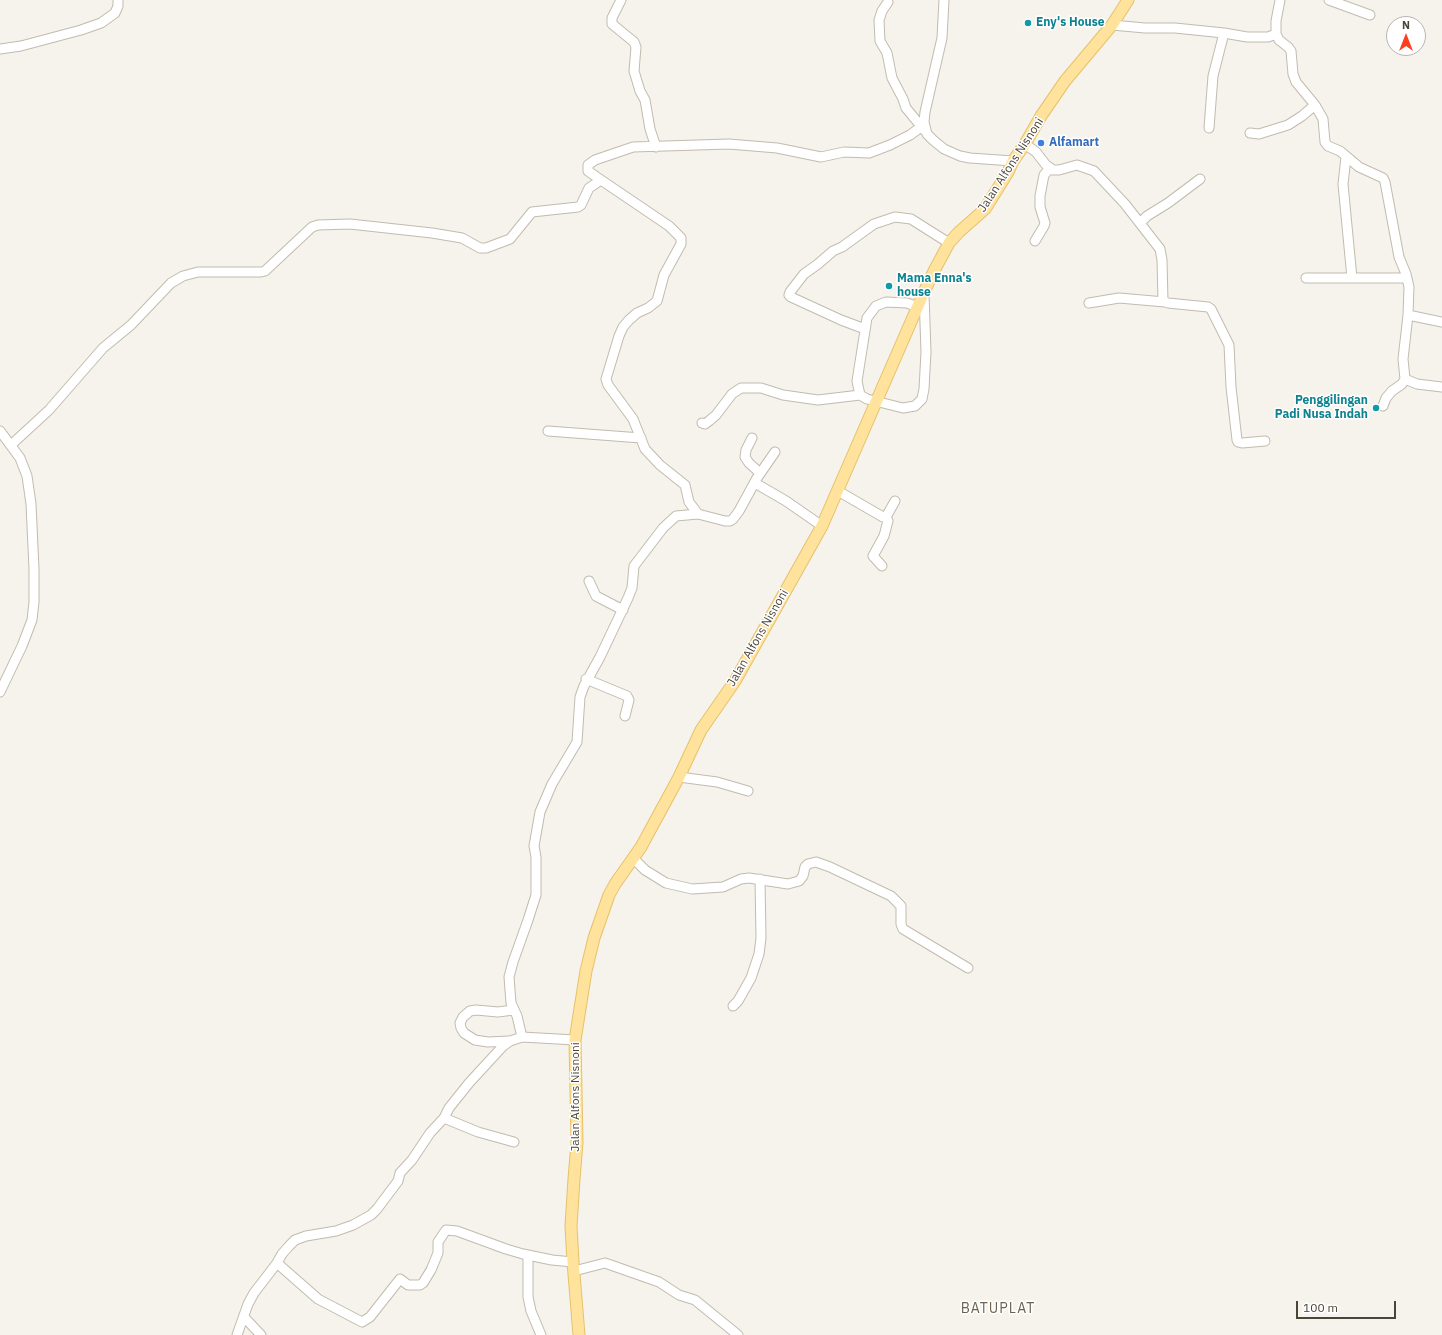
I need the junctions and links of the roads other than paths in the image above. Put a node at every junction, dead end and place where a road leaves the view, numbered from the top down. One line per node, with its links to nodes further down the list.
1 (118, 0): 12 (street)
2 (621, 0): 18 (street)
3 (944, 0): 15 (street)
4 (1128, 0): 9 (main road, Jalan Alfons Nisnoni)
5 (1280, 0): 11 (street)
6 (1329, 0): 8 (street)
7 (888, 2): 15 (street)
8 (1370, 15)
9 (1112, 24): 10 (street); 17 (main road, Jalan Alfons Nisnoni)
10 (1224, 33): 11 (street); 14 (street)
11 (1276, 34): 13 (street)
12 (0, 50)
13 (1315, 106): 16 (street); 19 (street)
14 (1209, 128)
15 (924, 131): 18 (street); 20 (street)
16 (1250, 133)
17 (1025, 144): 20 (main road, Jalan Alfons Nisnoni); 21 (street)
18 (656, 147): 23 (street)
19 (1346, 157): 28 (street); 29 (street)
20 (1013, 161): 26 (main road, Jalan Alfons Nisnoni)
21 (1050, 168): 24 (street); 25 (street)
22 (1200, 179): 24 (street)
23 (601, 180): 45 (street); 48 (street)
24 (1140, 224): 31 (street)
25 (1035, 241)
26 (949, 243): 30 (main road, Jalan Alfons Nisnoni); 36 (street)
27 (1306, 278): 28 (street)
28 (1352, 278): 29 (street)
29 (1406, 278): 34 (street)
30 (924, 292): 33 (main road, Jalan Alfons Nisnoni); 40 (street)
31 (1165, 302): 32 (street); 47 (street)
32 (1089, 303)
33 (918, 307): 36 (street); 40 (main road, Jalan Alfons Nisnoni)
34 (1408, 314): 35 (street); 37 (street)
35 (1442, 322)
36 (865, 329): 39 (street)
37 (1405, 379): 38 (street); 41 (street)
38 (1442, 387)
39 (860, 395): 40 (street); 42 (street)
40 (876, 402): 52 (main road, Jalan Alfons Nisnoni)
41 (1383, 406)
42 (702, 423)
43 (548, 431): 45 (street)
44 (0, 432): 48 (street)
45 (640, 438): 54 (street)
46 (752, 438): 50 (street)
47 (1264, 440)
48 (11, 445): 61 (street)
49 (775, 452): 50 (street)
50 (760, 473): 51 (street)
51 (755, 483): 54 (street); 56 (street)
52 (838, 491): 55 (street); 56 (main road, Jalan Alfons Nisnoni)
53 (895, 501): 55 (street)
54 (698, 514): 59 (street)
55 (886, 517): 57 (street)
56 (822, 526): 63 (main road, Jalan Alfons Nisnoni)
57 (882, 566)
58 (589, 581): 59 (street)
59 (623, 610): 60 (street)
60 (586, 680): 62 (street); 69 (street)
61 (0, 692)
62 (625, 716)
63 (679, 777): 64 (street); 65 (main road, Jalan Alfons Nisnoni)
64 (748, 791)
65 (633, 858): 66 (street); 71 (main road, Jalan Alfons Nisnoni)
66 (760, 879): 67 (street); 68 (street)
67 (968, 968)
68 (733, 1006)
69 (513, 1010): 70 (street); 72 (street)
70 (522, 1037): 71 (street); 72 (street)
71 (574, 1040): 77 (main road, Jalan Alfons Nisnoni)
72 (510, 1041): 73 (street)
73 (444, 1118): 74 (street); 76 (street)
74 (514, 1142)
75 (528, 1255): 76 (street); 77 (street); 81 (street)
76 (277, 1263): 78 (street)
77 (574, 1266): 82 (main road, Jalan Alfons Nisnoni); 83 (street)
78 (244, 1317): 79 (street); 80 (street)
79 (237, 1335)
80 (260, 1335)
81 (541, 1335)
82 (580, 1335)
83 (738, 1335)

